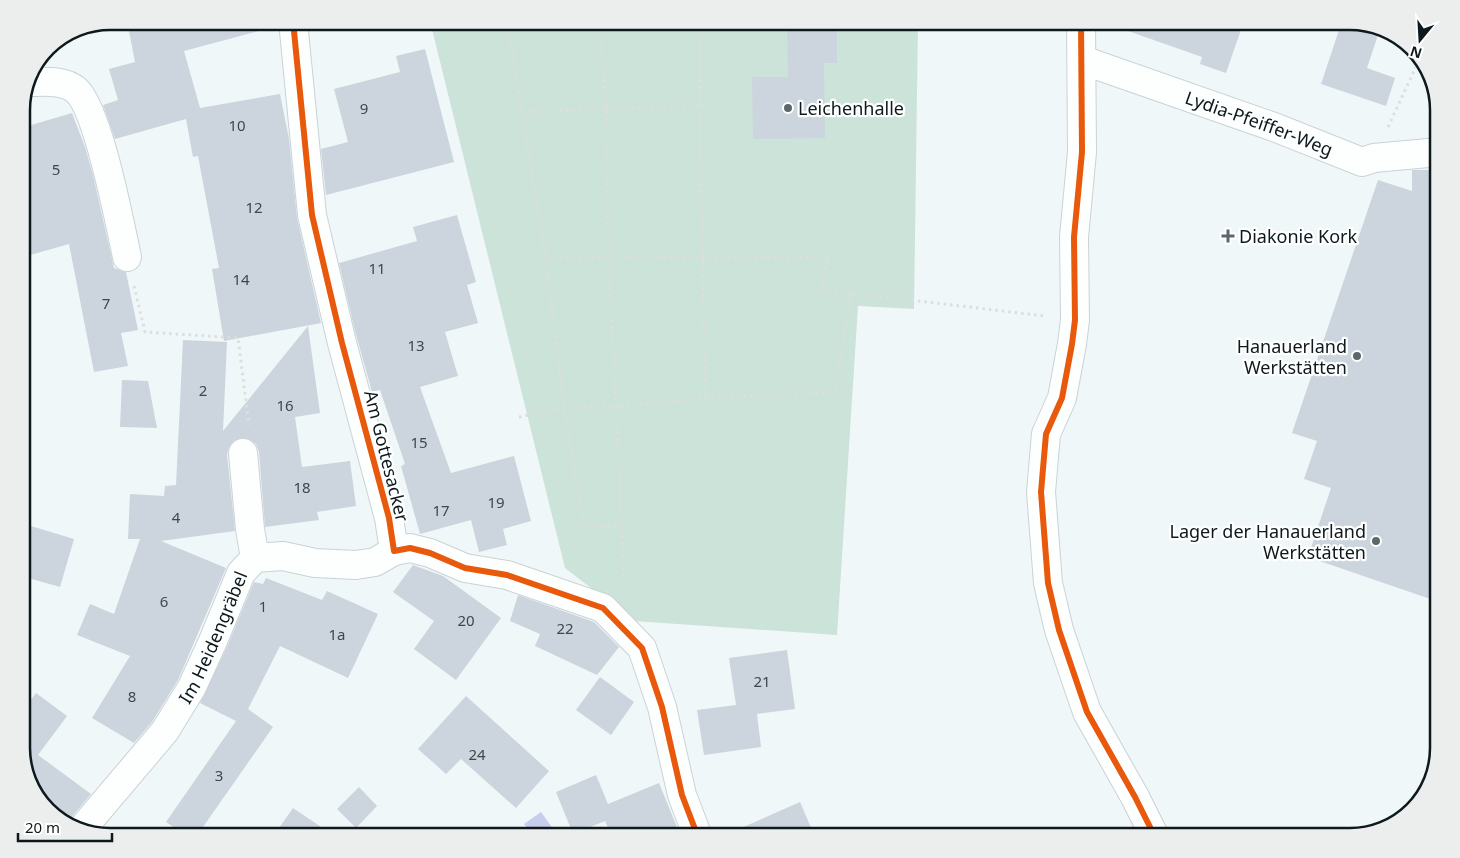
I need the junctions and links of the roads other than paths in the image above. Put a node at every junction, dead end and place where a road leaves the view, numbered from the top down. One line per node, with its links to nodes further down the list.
1 (294, 30): 8 (street, Am Gottesacker)
2 (1080, 30): 3 (street)
3 (1082, 60): 5 (street, Lydia-Pfeiffer-Weg); 12 (street)
4 (35, 82): 6 (street)
5 (1430, 153)
6 (127, 257)
7 (244, 453): 9 (street)
8 (394, 551): 9 (street, Im Heidengräbel); 11 (street)
9 (255, 558): 10 (street, Im Heidengräbel)
10 (86, 824)
11 (695, 828)
12 (1150, 828)

